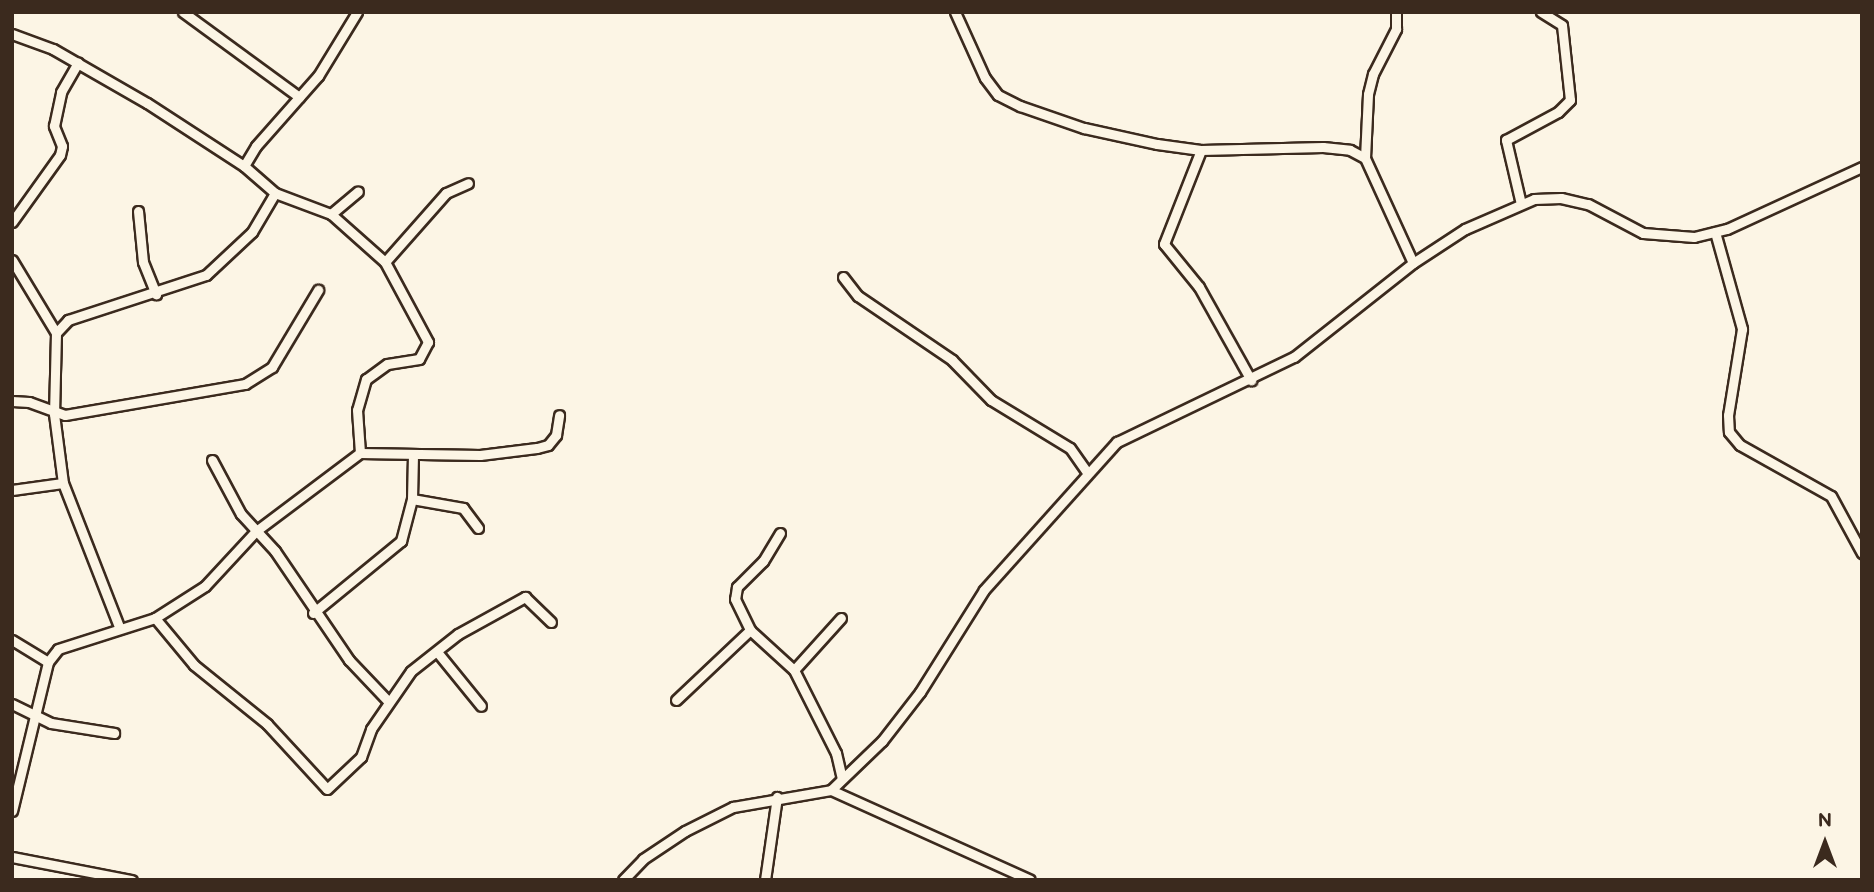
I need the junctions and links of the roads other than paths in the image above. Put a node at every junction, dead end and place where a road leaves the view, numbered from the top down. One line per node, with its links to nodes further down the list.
1 (183, 12): 8 (street)
2 (357, 12): 8 (street)
3 (955, 12): 9 (street)
4 (1396, 12): 10 (street)
5 (1541, 12): 16 (street)
6 (12, 34): 7 (street)
7 (78, 62): 11 (street); 19 (street)
8 (299, 97): 11 (street)
9 (1201, 150): 10 (street); 28 (street)
10 (1365, 158): 23 (street)
11 (244, 166): 15 (street)
12 (1862, 167): 20 (street)
13 (468, 183): 22 (street)
14 (358, 191): 18 (street)
15 (275, 193): 18 (street); 26 (street)
16 (1521, 204): 20 (street); 23 (street)
17 (138, 211): 26 (street)
18 (331, 214): 22 (street)
19 (12, 222)
20 (1716, 232): 42 (street)
21 (12, 260): 27 (street)
22 (385, 262): 32 (street)
23 (1413, 263): 28 (street)
24 (843, 276): 35 (street)
25 (318, 290): 30 (street)
26 (156, 295): 27 (street)
27 (56, 334): 30 (street)
28 (1251, 380): 35 (street)
29 (12, 401): 30 (street)
30 (54, 414): 36 (street)
31 (559, 415): 33 (street)
32 (360, 453): 33 (street); 40 (street)
33 (413, 456): 38 (street)
34 (212, 460): 40 (street)
35 (1086, 471): 59 (street)
36 (63, 483): 37 (street); 47 (street)
37 (12, 490)
38 (412, 499): 39 (street); 43 (street)
39 (478, 528)
40 (256, 531): 43 (street); 44 (street)
41 (780, 533): 48 (street)
42 (1862, 553)
43 (313, 613): 54 (street)
44 (155, 618): 47 (street); 54 (street)
45 (841, 618): 52 (street)
46 (551, 622): 50 (street)
47 (119, 627): 51 (street)
48 (750, 630): 52 (street); 53 (street)
49 (12, 640): 51 (street)
50 (438, 653): 54 (street); 56 (street)
51 (48, 662): 57 (street)
52 (794, 670): 59 (street)
53 (676, 700)
54 (388, 701)
55 (12, 704): 57 (street)
56 (481, 706)
57 (34, 711): 58 (street); 62 (street)
58 (114, 733)
59 (842, 778): 60 (street)
60 (831, 790): 61 (street); 68 (street)
61 (778, 797): 65 (street); 67 (street)
62 (12, 811)
63 (12, 857): 64 (street)
64 (87, 875): 66 (street)
65 (768, 878)
66 (132, 880)
67 (623, 880)
68 (1030, 880)

